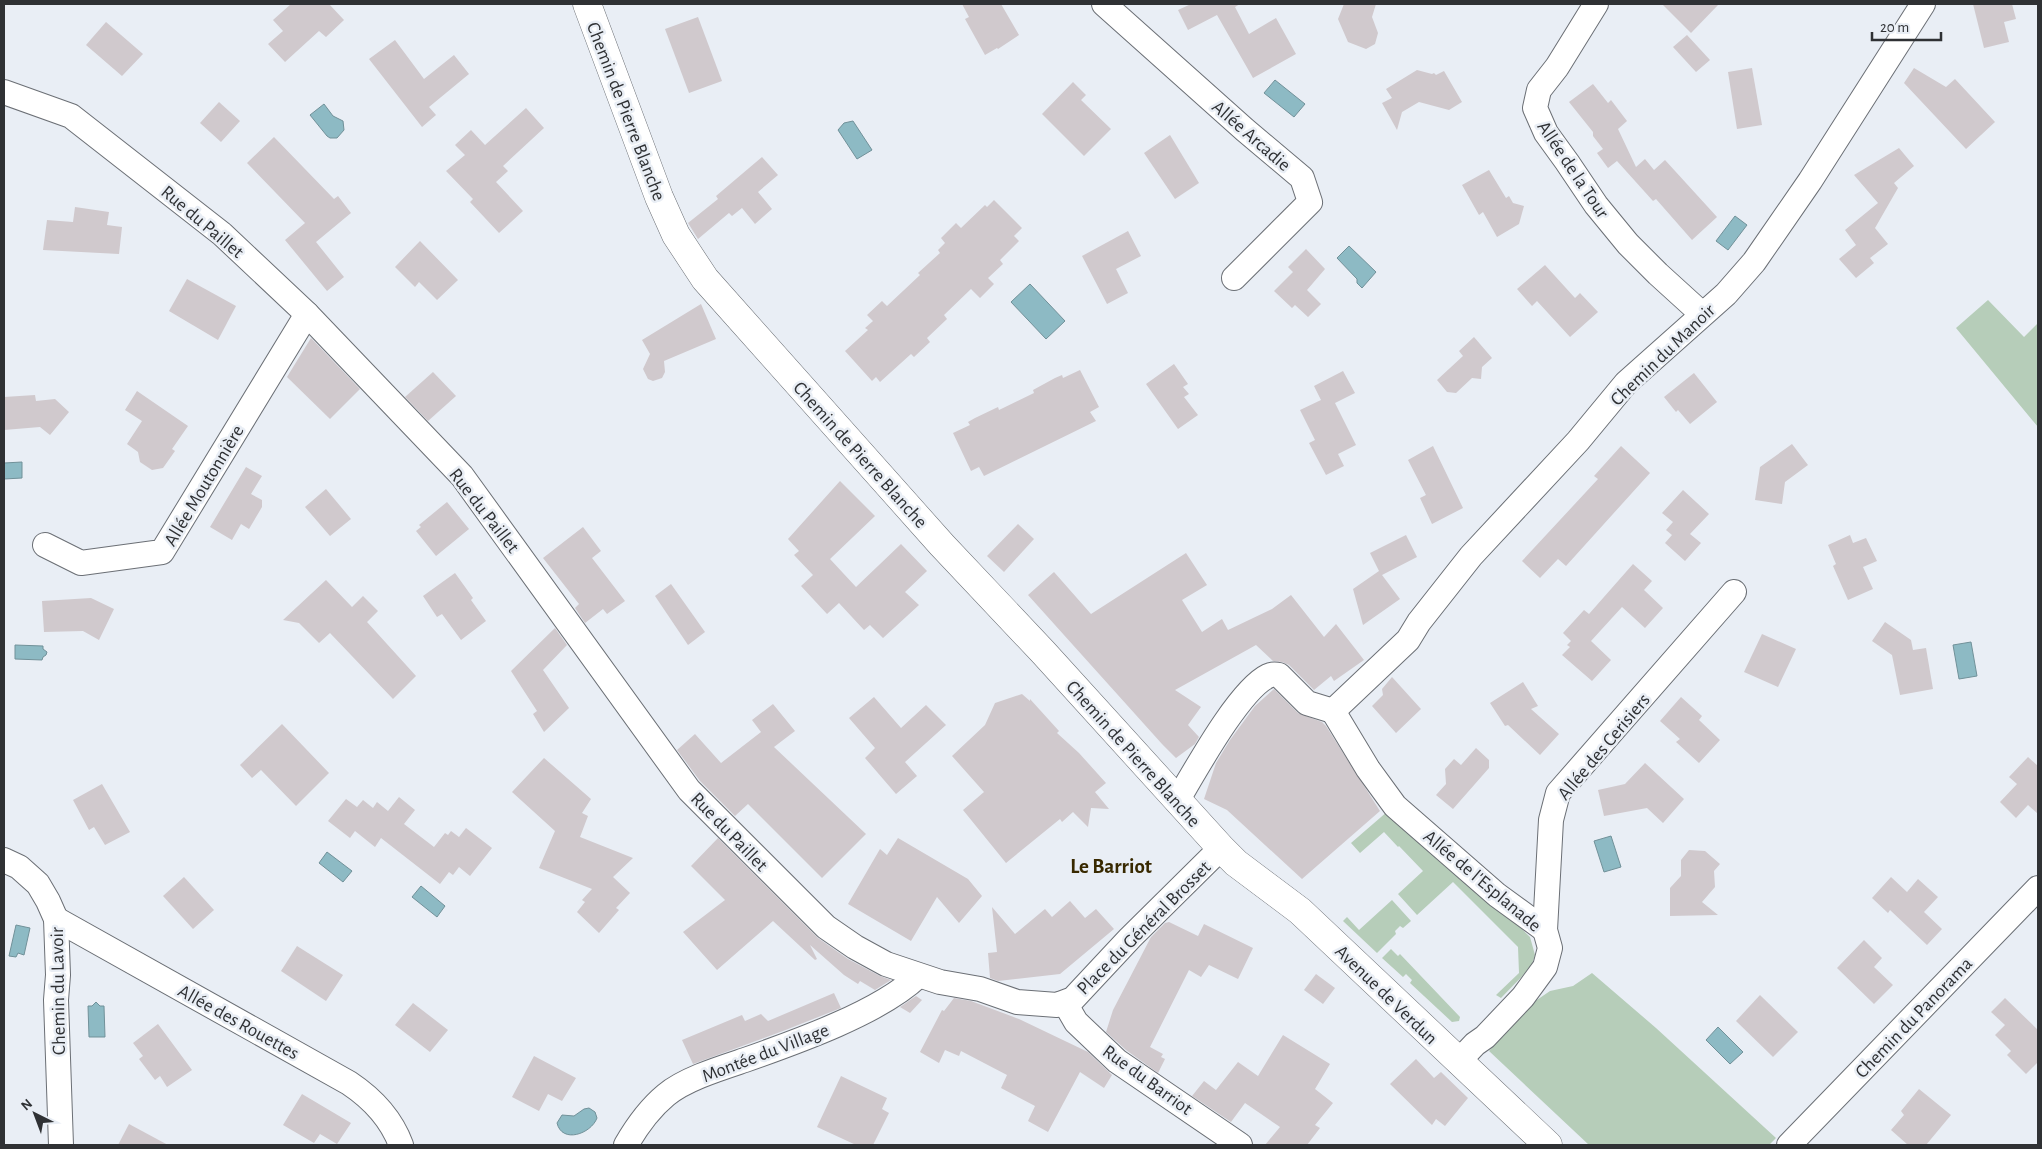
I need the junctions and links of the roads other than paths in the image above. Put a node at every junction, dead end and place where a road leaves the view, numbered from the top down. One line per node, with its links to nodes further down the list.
1 (587, 4): 12 (street, Chemin de Pierre Blanche)
2 (1104, 4): 6 (street, Allée Arcadie)
3 (1596, 4): 8 (street, Allée de la Tour)
4 (1923, 4): 8 (street, Chemin du Manoir)
5 (8, 89): 7 (street, Rue du Paillet)
6 (1234, 278)
7 (307, 314): 9 (street, Allée Moutonnière); 18 (street, Rue du Paillet)
8 (1702, 314): 11 (street, Chemin du Manoir)
9 (45, 545)
10 (1734, 592): 17 (street, Allée des Cerisiers)
11 (1340, 705): 12 (street); 17 (street, Allée de l'Esplanade)
12 (1177, 801): 13 (street, Chemin de Pierre Blanche)
13 (1221, 848): 19 (street, Place du Général Brosset); 20 (street, Avenue de Verdun)
14 (4, 860): 16 (street, Chemin du Lavoir)
15 (2038, 888): 26 (street, Chemin du Panorama)
16 (56, 919): 21 (street, Chemin du Lavoir); 22 (street, Allée des Rouettes)
17 (1545, 930): 20 (street, Allée de l'Esplanade)
18 (918, 976): 19 (street, Place du Général Brosset); 23 (street, Montée du Village)
19 (1065, 1003): 24 (street, Rue du Barriot)
20 (1458, 1062): 25 (street, Avenue de Verdun)
21 (61, 1145)
22 (401, 1145)
23 (626, 1145)
24 (1240, 1145)
25 (1548, 1145)
26 (1788, 1145)

